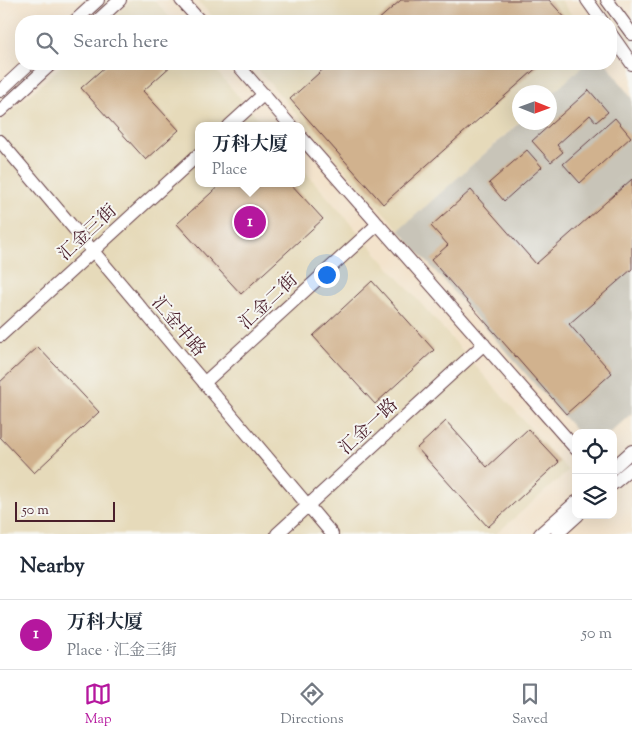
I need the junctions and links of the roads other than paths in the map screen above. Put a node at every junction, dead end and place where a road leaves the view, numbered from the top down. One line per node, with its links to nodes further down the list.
1 (98, 0): 6 (street)
2 (120, 0): 7 (street)
3 (181, 0): 8 (street)
4 (587, 0): 9 (street)
5 (607, 0): 10 (street)
6 (82, 15)
7 (104, 15)
8 (195, 15)
9 (598, 15)
10 (632, 34)
11 (617, 43): 12 (street)
12 (632, 64)
13 (23, 70): 16 (street)
14 (44, 70): 18 (street)
15 (242, 70): 17 (street)
16 (0, 91)
17 (264, 94): 19 (street); 20 (street)
18 (0, 111)
19 (233, 122)
20 (288, 122)
21 (0, 141): 25 (street, 汇金中路)
22 (305, 142): 24 (street)
23 (195, 158): 25 (street, 汇金三街)
24 (378, 224): 27 (street); 28 (street, 汇金二街)
25 (93, 251): 26 (street, 汇金三街); 28 (street, 汇金中路)
26 (0, 336)
27 (484, 344): 29 (street); 34 (street, 汇金一路)
28 (204, 383): 34 (street, 汇金中路)
29 (572, 444)
30 (632, 451): 31 (street)
31 (617, 464)
32 (632, 468): 33 (street)
33 (617, 481)
34 (308, 506): 37 (street, 汇金一路); 38 (street, 汇金中路)
35 (572, 506): 39 (street)
36 (574, 519): 40 (street)
37 (277, 534)
38 (332, 534)
39 (540, 534)
40 (557, 534)

